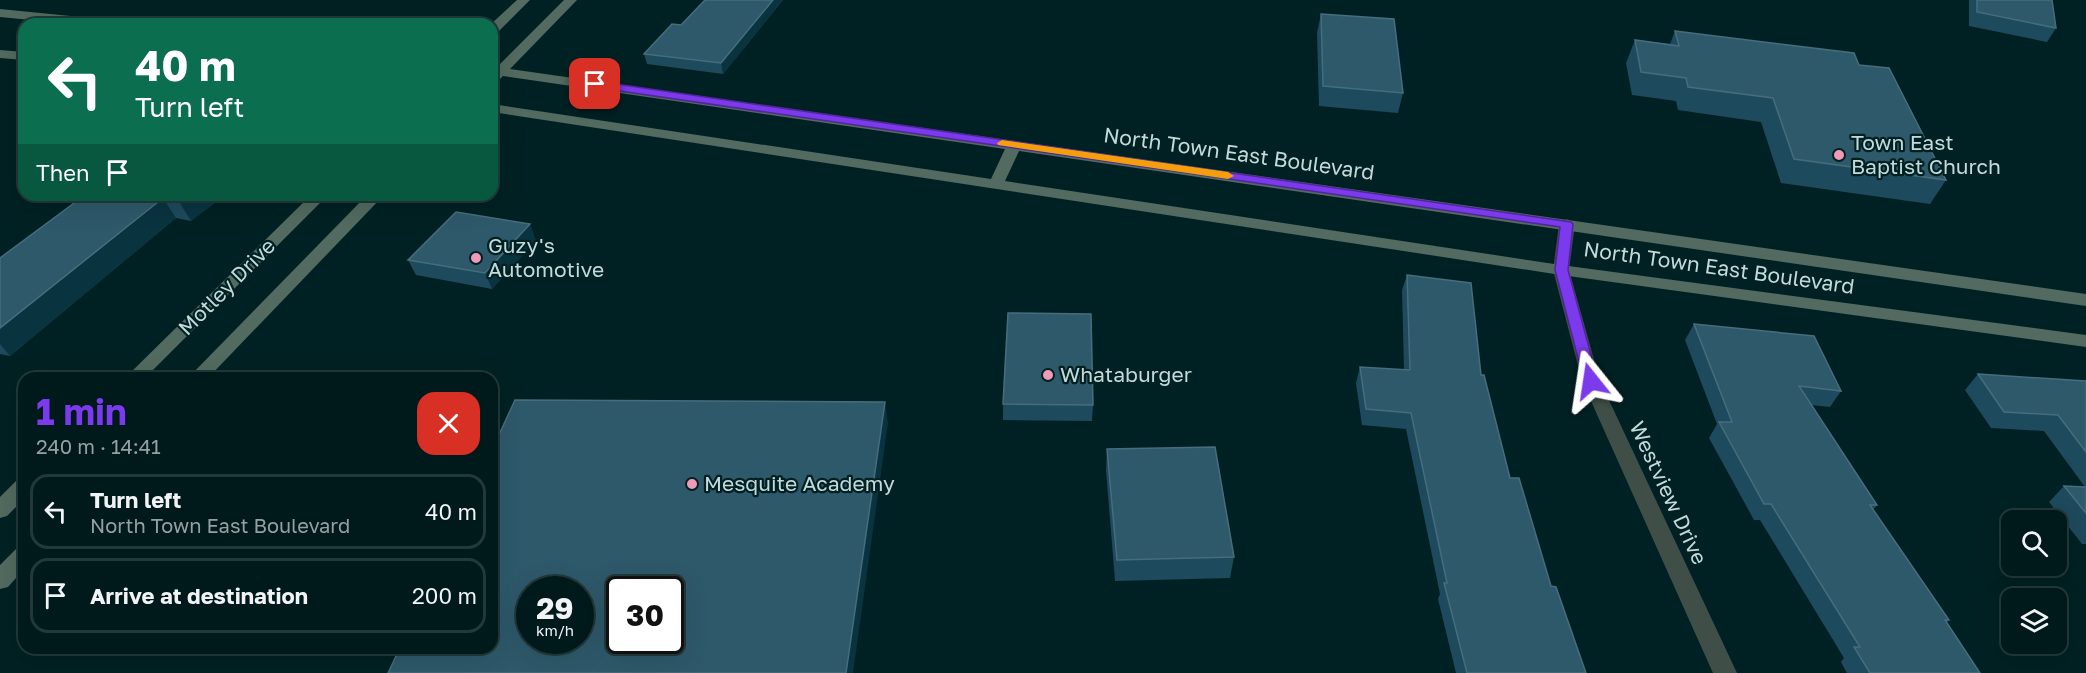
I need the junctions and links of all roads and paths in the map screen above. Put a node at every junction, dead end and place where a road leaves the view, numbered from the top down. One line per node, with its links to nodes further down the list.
1 (524, 0): 5 (main road)
2 (572, 0): 8 (main road)
3 (0, 12): 4 (main road)
4 (56, 18)
5 (498, 24)
6 (0, 54): 7 (main road)
7 (18, 56)
8 (498, 70)
9 (498, 73): 11 (main road, North Town East Boulevard)
10 (498, 109): 12 (main road, North Town East Boulevard)
11 (1014, 145): 12 (main road); 15 (main road, North Town East Boulevard)
12 (996, 184): 16 (main road, North Town East Boulevard)
13 (314, 201): 19 (main road, Motley Drive)
14 (370, 201): 20 (main road, Motley Drive)
15 (1567, 224): 16 (street, Westview Drive); 17 (main road, North Town East Boulevard)
16 (1561, 270): 18 (main road, North Town East Boulevard); 25 (street, Westview Drive)
17 (2086, 300)
18 (2086, 341)
19 (140, 372)
20 (203, 372)
21 (18, 492): 22 (main road)
22 (0, 510)
23 (18, 561): 24 (main road)
24 (0, 580)
25 (1725, 673)

